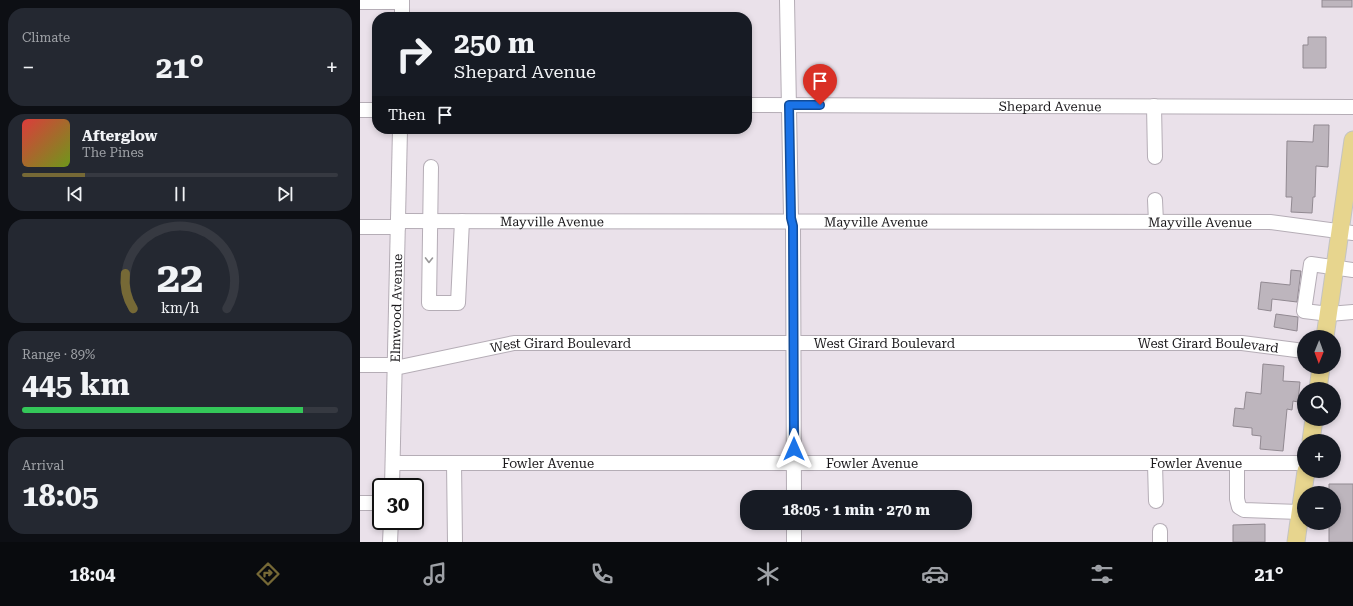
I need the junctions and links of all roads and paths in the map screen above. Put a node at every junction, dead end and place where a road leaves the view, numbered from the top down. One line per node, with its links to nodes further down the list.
1 (787, 0): 6 (street)
2 (402, 1): 3 (street); 4 (street)
3 (360, 2)
4 (402, 12)
5 (752, 105): 6 (street, Shepard Avenue)
6 (789, 105): 7 (street, Shepard Avenue); 18 (street)
7 (1154, 106): 8 (street, Shepard Avenue); 13 (street)
8 (1353, 107)
9 (360, 110): 10 (street)
10 (372, 110)
11 (400, 134): 20 (street, Elmwood Avenue)
12 (1353, 140): 22 (main road)
13 (1155, 157)
14 (431, 167): 16 (street)
15 (1155, 200): 19 (street)
16 (430, 221): 17 (street, Mayville Avenue); 17 (street, one-way to 17); 20 (street, Mayville Avenue)
17 (462, 221): 18 (street, Mayville Avenue)
18 (793, 222): 19 (street, Mayville Avenue); 28 (street)
19 (1156, 222): 22 (street, Mayville Avenue)
20 (398, 224): 21 (street, Mayville Avenue); 31 (street, Elmwood Avenue)
21 (360, 227)
22 (1347, 232): 23 (main road)
23 (1335, 268): 24 (street); 26 (main road); 26 (street)
24 (1353, 270)
25 (1353, 312): 26 (street)
26 (1328, 314): 27 (main road)
27 (1326, 330)
28 (793, 343): 29 (street, West Girard Boulevard); 31 (street, West Girard Boulevard); 35 (street)
29 (1297, 349)
30 (360, 365): 31 (street, West Girard Boulevard)
31 (395, 367): 32 (street, Elmwood Avenue)
32 (393, 463): 33 (street, Fowler Avenue); 38 (street, Elmwood Avenue)
33 (454, 463): 35 (street, Fowler Avenue); 48 (street)
34 (1297, 463): 37 (street, Fowler Avenue)
35 (794, 464): 36 (street, Fowler Avenue); 39 (street)
36 (1155, 464): 37 (street, Fowler Avenue); 40 (street)
37 (1237, 464): 43 (street)
38 (392, 478)
39 (794, 490)
40 (1156, 501)
41 (360, 503): 42 (street)
42 (372, 503)
43 (1297, 512)
44 (391, 530): 47 (street)
45 (794, 530): 49 (street)
46 (1298, 530): 50 (main road)
47 (390, 542)
48 (455, 542)
49 (794, 542)
50 (1296, 542)

